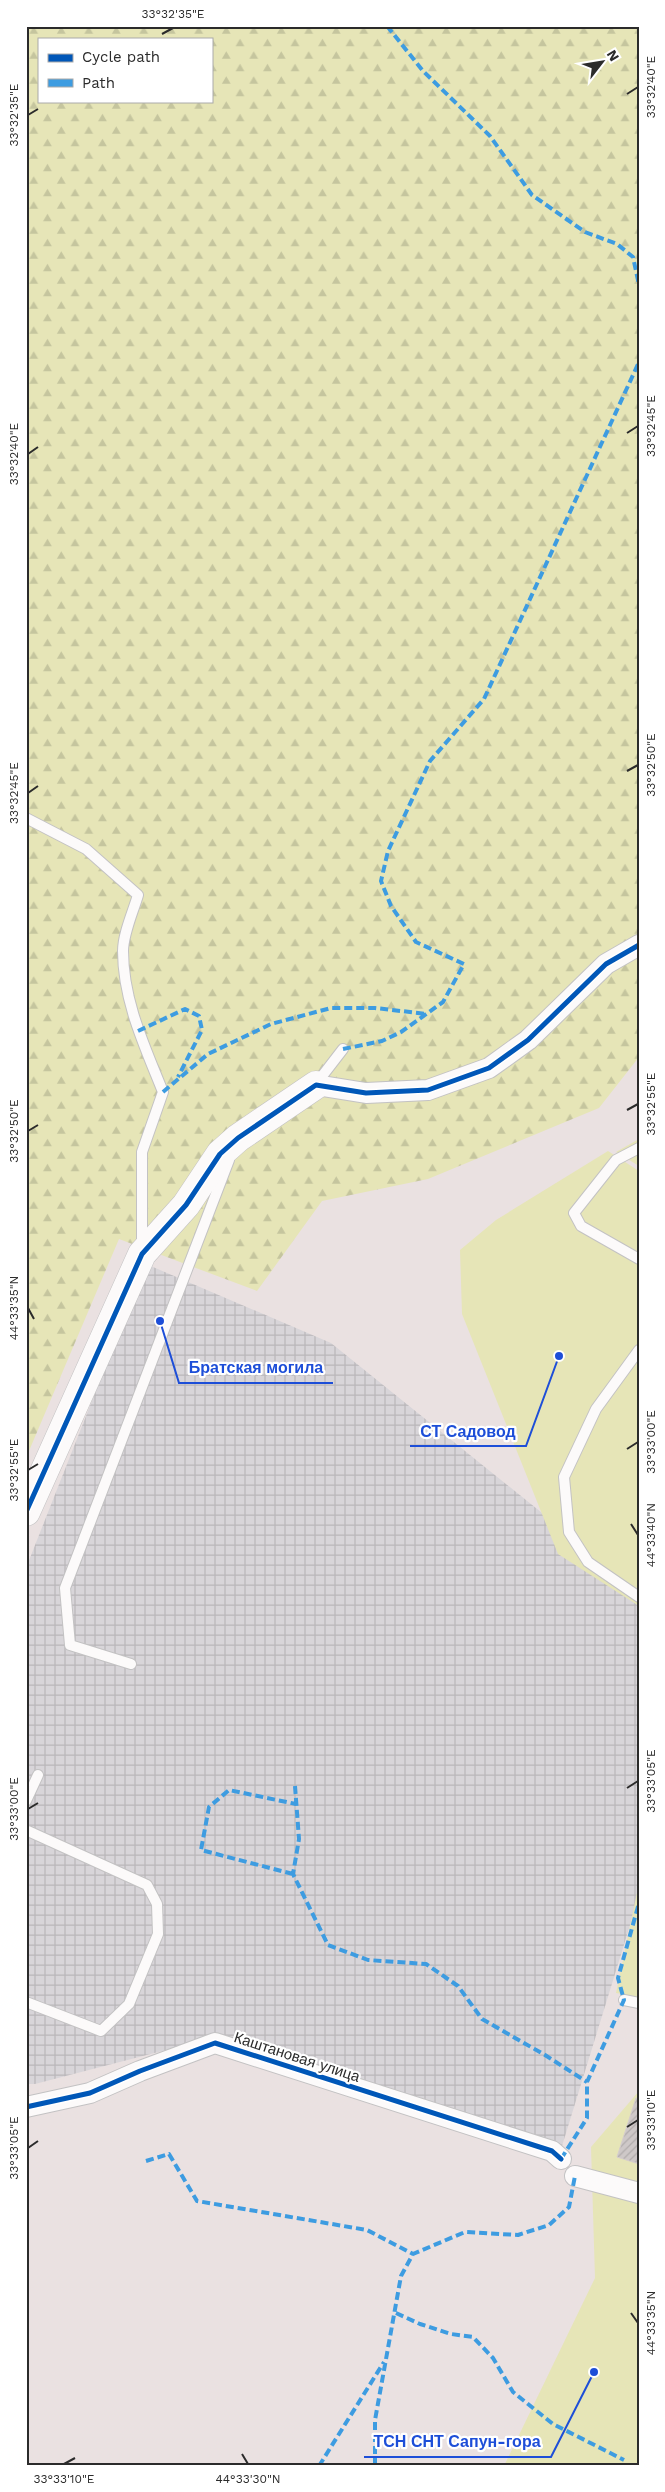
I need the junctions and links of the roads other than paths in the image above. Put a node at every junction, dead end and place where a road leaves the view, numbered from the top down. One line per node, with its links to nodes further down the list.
1 (26, 818): 7 (lane)
2 (639, 946): 4 (street)
3 (343, 1048): 4 (lane)
4 (316, 1085): 5 (street)
5 (238, 1138): 7 (street); 12 (lane)
6 (639, 1148): 8 (lane)
7 (142, 1254): 10 (street)
8 (639, 1259)
9 (639, 1350): 11 (lane)
10 (26, 1512)
11 (639, 1597)
12 (131, 1664)
13 (38, 1775): 14 (lane)
14 (26, 1801)
15 (27, 1829): 17 (lane)
16 (624, 2000): 18 (lane)
17 (26, 2002)
18 (639, 2003)
19 (26, 2107): 20 (street, Каштановая улица)
20 (561, 2159): 21 (lane, Каштановая улица)
21 (575, 2176): 22 (street, Каштановая улица)
22 (639, 2193)

